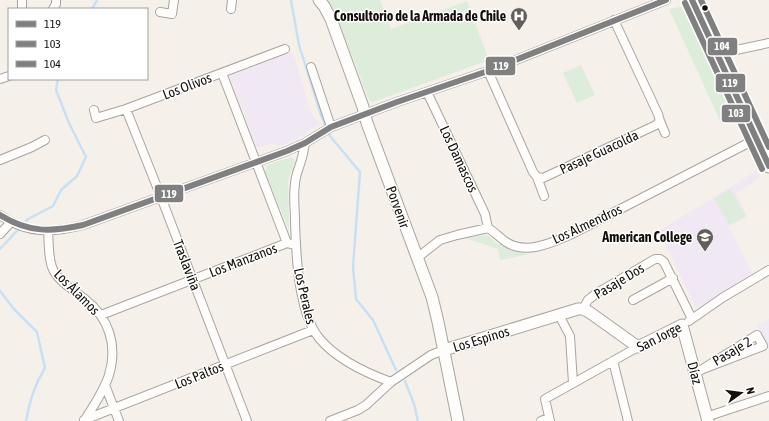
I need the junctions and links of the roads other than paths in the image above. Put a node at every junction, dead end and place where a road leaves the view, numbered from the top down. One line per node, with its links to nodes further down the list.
1 (174, 0): 5 (street)
2 (318, 0): 16 (street, Porvenir)
3 (666, 0): 6 (street)
4 (692, 0): 9 (main road)
5 (160, 12)
6 (614, 20): 11 (street); 17 (street)
7 (769, 43): 9 (street)
8 (285, 49): 12 (street, Los Olivos)
9 (717, 54): 20 (main road)
10 (310, 67): 18 (street)
11 (488, 71): 13 (street); 26 (street)
12 (222, 72): 14 (street, Los Olivos); 24 (street)
13 (426, 92): 16 (street); 31 (street, Los Damascos)
14 (126, 109): 15 (street, Los Olivos); 28 (street, Traslaviña)
15 (94, 110)
16 (365, 114): 18 (street); 35 (street, Porvenir)
17 (660, 121): 19 (street); 26 (street, Pasaje Guacolda)
18 (331, 127): 22 (street)
19 (665, 133)
20 (756, 139): 25 (main road); 31 (street, Los Almendros)
21 (45, 140): 23 (street)
22 (305, 143): 24 (street); 34 (street, Los Perales)
23 (0, 160)
24 (256, 163): 28 (street); 34 (street)
25 (769, 166)
26 (537, 178): 27 (street)
27 (544, 196)
28 (161, 197): 32 (street); 38 (street, Traslaviña)
29 (0, 214): 30 (street)
30 (13, 223): 32 (street); 33 (street)
31 (488, 228): 35 (street)
32 (48, 231): 41 (street, Los Álamos)
33 (0, 234)
34 (291, 244): 38 (street, Los Manzanos); 45 (street, Los Perales)
35 (417, 258): 47 (street, Porvenir)
36 (769, 270): 43 (street, San Jorge)
37 (672, 278): 39 (street); 40 (street, Pasaje Dos); 43 (street)
38 (193, 279): 41 (street, Los Manzanos); 49 (street, Traslaviña)
39 (633, 300)
40 (584, 309): 42 (street, Los Espinos); 46 (street)
41 (101, 315): 53 (street, Los Álamos)
42 (559, 315): 47 (street, Los Espinos); 52 (street)
43 (692, 319): 44 (street, San Jorge)
44 (682, 325): 46 (street, San Jorge); 50 (street, Díaz)
45 (313, 330): 49 (street, Los Paltos); 51 (street, Los Perales)
46 (638, 347): 48 (street, San Jorge)
47 (444, 350): 51 (street, Los Espinos); 62 (street, Porvenir)
48 (613, 361): 52 (street, San Jorge); 64 (street)
49 (225, 364): 55 (street, Los Paltos); 60 (street, Traslaviña)
50 (698, 371): 50 (street, Pasaje 2); 57 (street, Díaz)
51 (391, 382): 61 (street, Los Espinos)
52 (573, 383): 56 (street, San Jorge)
53 (105, 385): 55 (street); 58 (street, Los Álamos)
54 (769, 396): 57 (street)
55 (114, 408): 58 (street, Los Paltos); 59 (street)
56 (550, 419): 63 (street)
57 (707, 419)
58 (84, 421)
59 (119, 421)
60 (247, 421)
61 (330, 421)
62 (458, 421)
63 (541, 421)
64 (628, 421)

